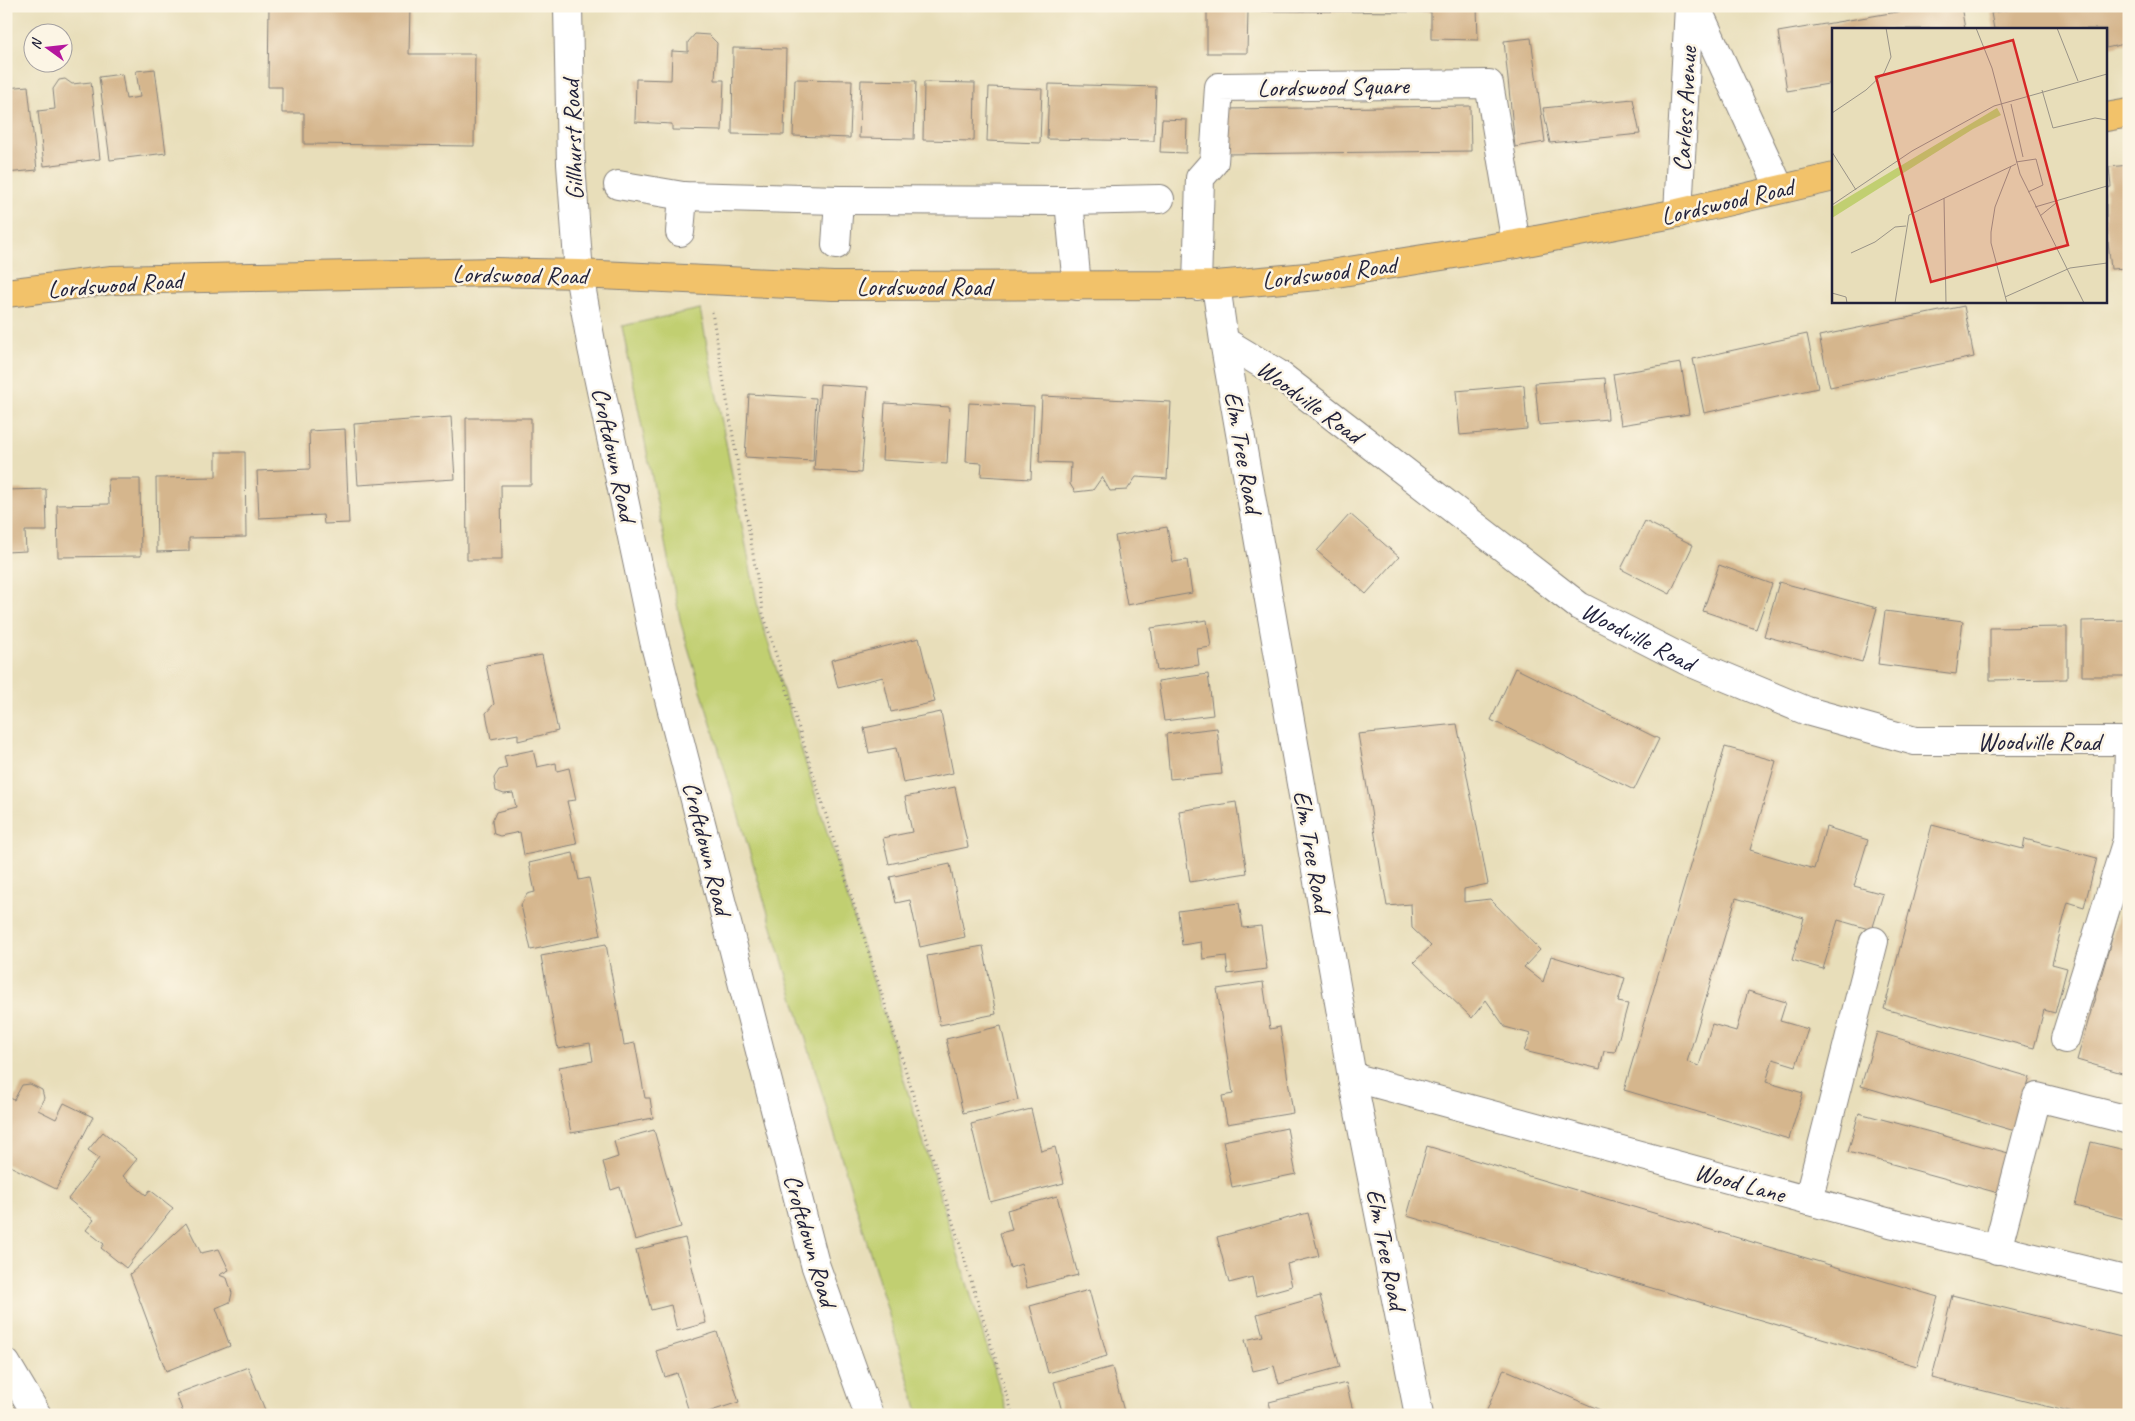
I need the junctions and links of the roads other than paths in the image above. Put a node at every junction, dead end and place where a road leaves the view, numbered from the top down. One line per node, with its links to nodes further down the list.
1 (568, 6): 17 (street, Gillhurst Road)
2 (1689, 6): 13 (street, Carless Avenue)
3 (1696, 6): 8 (street, Carless Avenue)
4 (2129, 113): 5 (main road)
5 (2108, 118)
6 (1832, 177): 8 (main road, Lordswood Road)
7 (618, 185): 9 (street)
8 (1780, 189): 13 (main road, Lordswood Road)
9 (683, 196): 11 (street); 14 (street)
10 (1160, 199): 12 (street)
11 (839, 200): 12 (street); 16 (street)
12 (1069, 201): 18 (street)
13 (1678, 213): 15 (main road, Lordswood Road)
14 (680, 232)
15 (1516, 244): 19 (main road, Lordswood Road); 19 (street, Lordswood Square)
16 (836, 245)
17 (579, 274): 18 (main road, Lordswood Road); 20 (main road, Lordswood Road); 32 (street, Croftdown Road)
18 (1077, 286): 19 (main road, Lordswood Road)
19 (1207, 286): 21 (street, Elm Tree Road)
20 (6, 294)
21 (1224, 341): 22 (street, Woodville Road); 25 (street, Elm Tree Road)
22 (2129, 742): 24 (street)
23 (1874, 941): 27 (street)
24 (2065, 1039)
25 (1352, 1077): 27 (street, Wood Lane); 33 (street, Elm Tree Road)
26 (2129, 1120): 28 (street)
27 (1808, 1201): 28 (street, Wood Lane)
28 (1997, 1250): 29 (street, Wood Lane)
29 (2129, 1281)
30 (6, 1363): 31 (street)
31 (36, 1415)
32 (869, 1415)
33 (1420, 1415)

